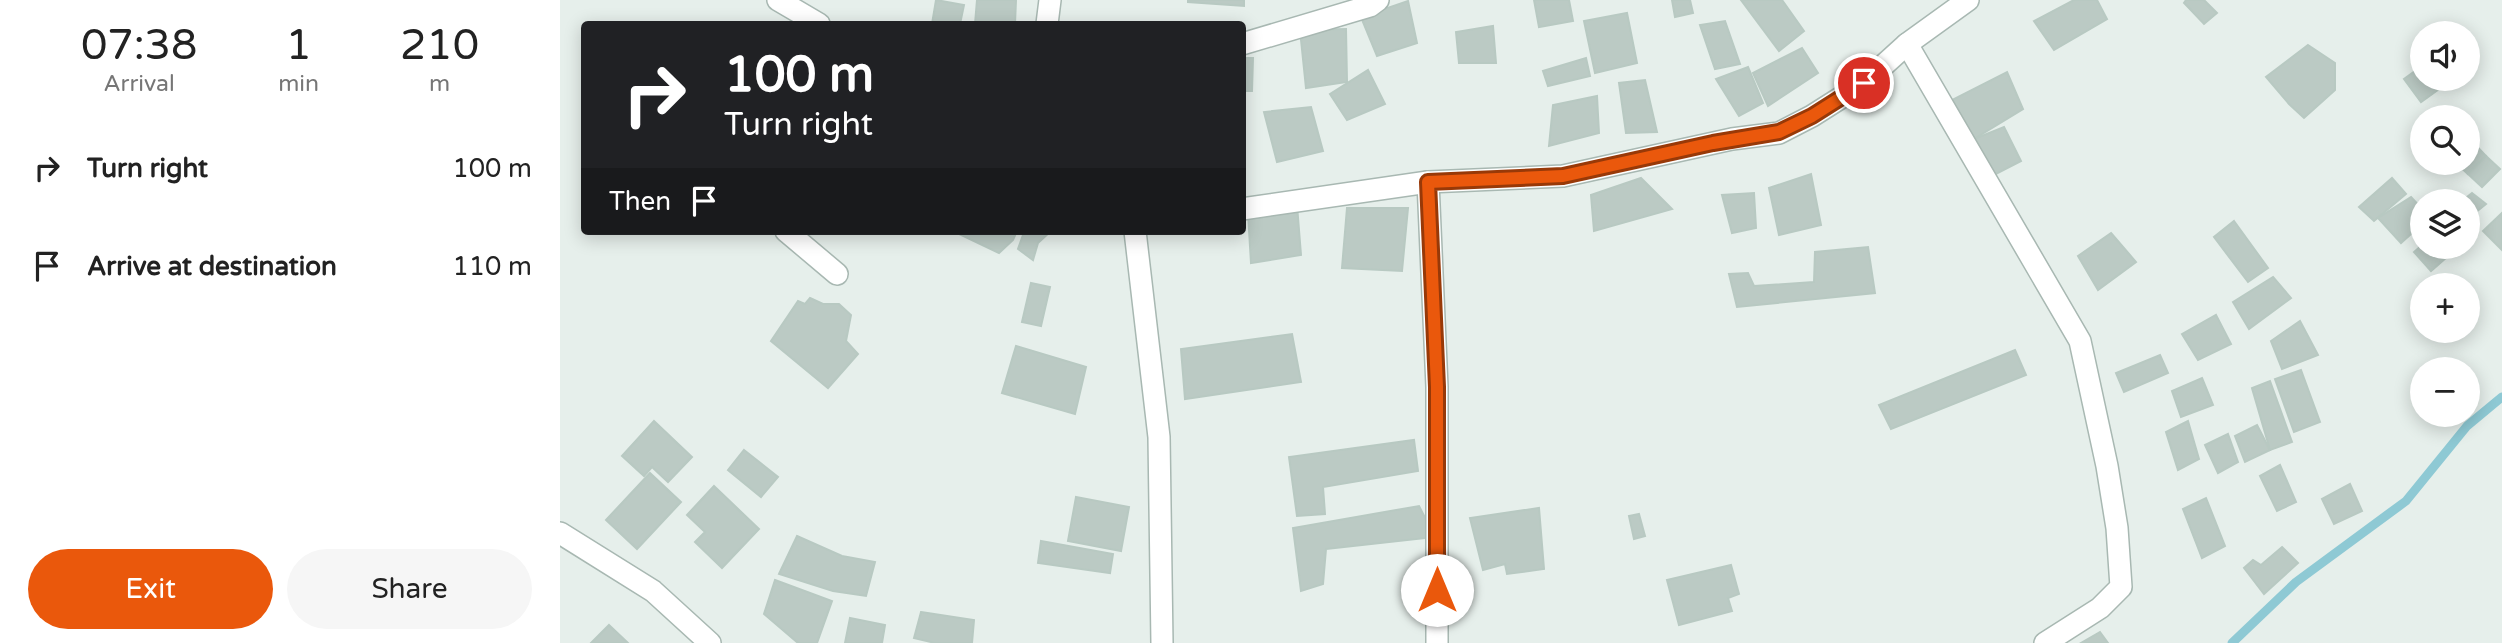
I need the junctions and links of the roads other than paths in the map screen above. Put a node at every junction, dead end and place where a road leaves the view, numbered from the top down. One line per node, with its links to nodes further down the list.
1 (778, 0): 5 (street)
2 (1050, 0): 6 (street)
3 (1378, 0): 7 (street)
4 (1968, 0): 8 (street)
5 (814, 21)
6 (1047, 21)
7 (1246, 43)
8 (1907, 44): 9 (street); 18 (street)
9 (1428, 182): 10 (street); 17 (street)
10 (1246, 208)
11 (791, 235): 13 (street)
12 (1135, 235): 16 (street)
13 (837, 274)
14 (560, 533): 15 (street)
15 (710, 643)
16 (1162, 643)
17 (1437, 643)
18 (2045, 643)

